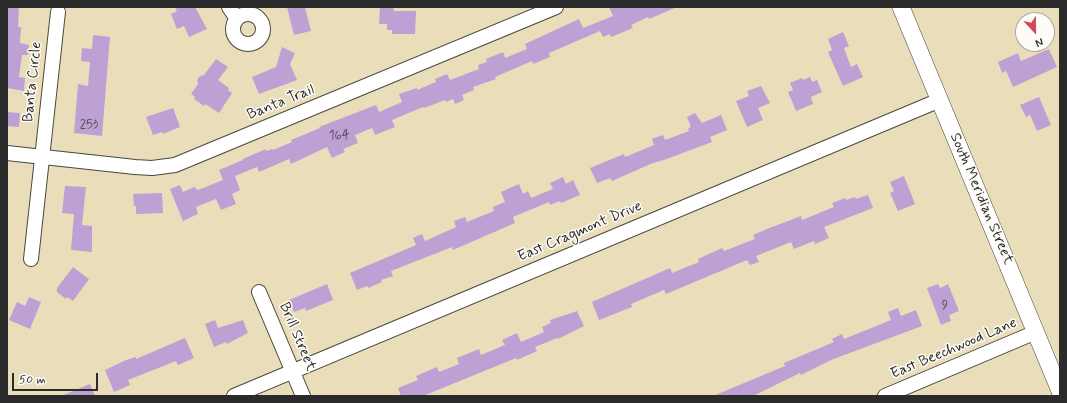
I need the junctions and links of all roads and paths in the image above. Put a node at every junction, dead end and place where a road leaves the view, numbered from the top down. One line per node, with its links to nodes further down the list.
1 (556, 7): 6 (street, Banta Trail)
2 (901, 7): 4 (main road, South Meridian Street)
3 (58, 12): 6 (street, Banta Circle)
4 (940, 100): 9 (main road, South Meridian Street); 10 (street, East Cragmont Drive)
5 (7, 153): 6 (street, Banta Trail)
6 (42, 157): 7 (street, Banta Circle)
7 (31, 259)
8 (259, 292): 10 (street, Brill Street)
9 (1036, 332): 11 (main road, South Meridian Street); 14 (street, East Beechwood Lane)
10 (293, 371): 12 (street, East Cragmont Drive); 13 (street, Brill Street)
11 (1060, 390)
12 (234, 396)
13 (303, 396)
14 (885, 396)

